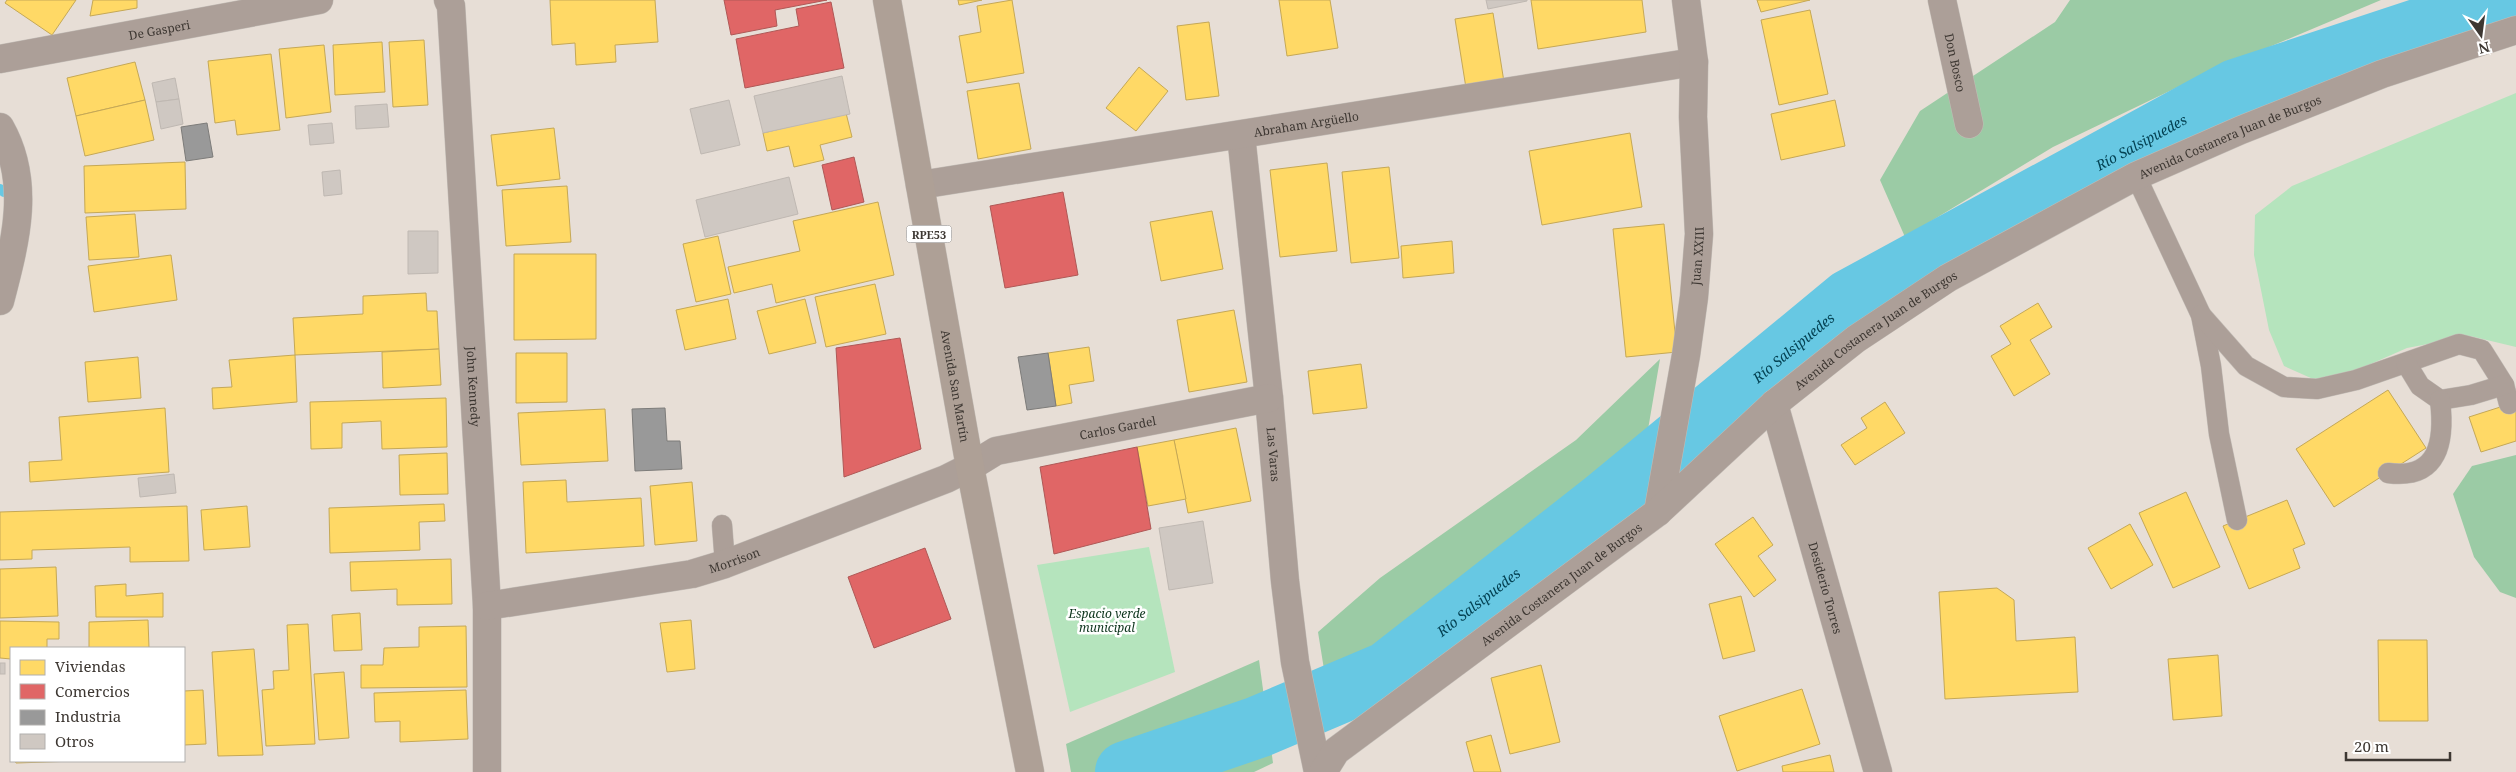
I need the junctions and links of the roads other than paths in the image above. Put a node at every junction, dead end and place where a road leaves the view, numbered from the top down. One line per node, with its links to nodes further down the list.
1 (319, 0): 6 (street, De Gasperi)
2 (448, 0): 29 (street, John Kennedy)
3 (887, 0): 14 (main road, Avenida San Martín / RPE53)
4 (1686, 0): 9 (street, Juan XXIII)
5 (1942, 0): 10 (street, Don Bosco)
6 (240, 8): 8 (street, De Gasperi)
7 (2516, 30): 13 (street, Avenida Costanera Juan de Burgos)
8 (0, 59)
9 (1694, 62): 12 (street, Abraham Argüello); 25 (street, Juan XXIII)
10 (1969, 124)
11 (0, 126): 15 (street)
12 (1241, 135): 14 (street, Abraham Argüello); 19 (street, Las Varas)
13 (2136, 176): 16 (lane); 21 (street, Avenida Costanera Juan de Burgos)
14 (920, 185): 23 (main road, Avenida San Martín / RPE53)
15 (0, 301)
16 (2201, 315): 17 (lane); 26 (lane)
17 (2406, 362): 18 (lane); 20 (lane)
18 (2504, 384): 20 (lane); 22 (lane)
19 (1269, 398): 23 (street, Carlos Gardel); 32 (street, Las Varas)
20 (2440, 400): 24 (lane)
21 (1774, 404): 25 (street, Avenida Costanera Juan de Burgos); 34 (street, Desiderio Torres)
22 (2509, 404)
23 (970, 468): 28 (street, Morrison); 30 (main road, Avenida San Martín / RPE53)
24 (2388, 473)
25 (1660, 499): 33 (street, Avenida Costanera Juan de Burgos)
26 (2237, 520)
27 (722, 525): 28 (lane)
28 (725, 564): 29 (street, Morrison)
29 (487, 606): 31 (street, John Kennedy)
30 (1028, 762)
31 (487, 772)
32 (1318, 772)
33 (1323, 772)
34 (1878, 772)

